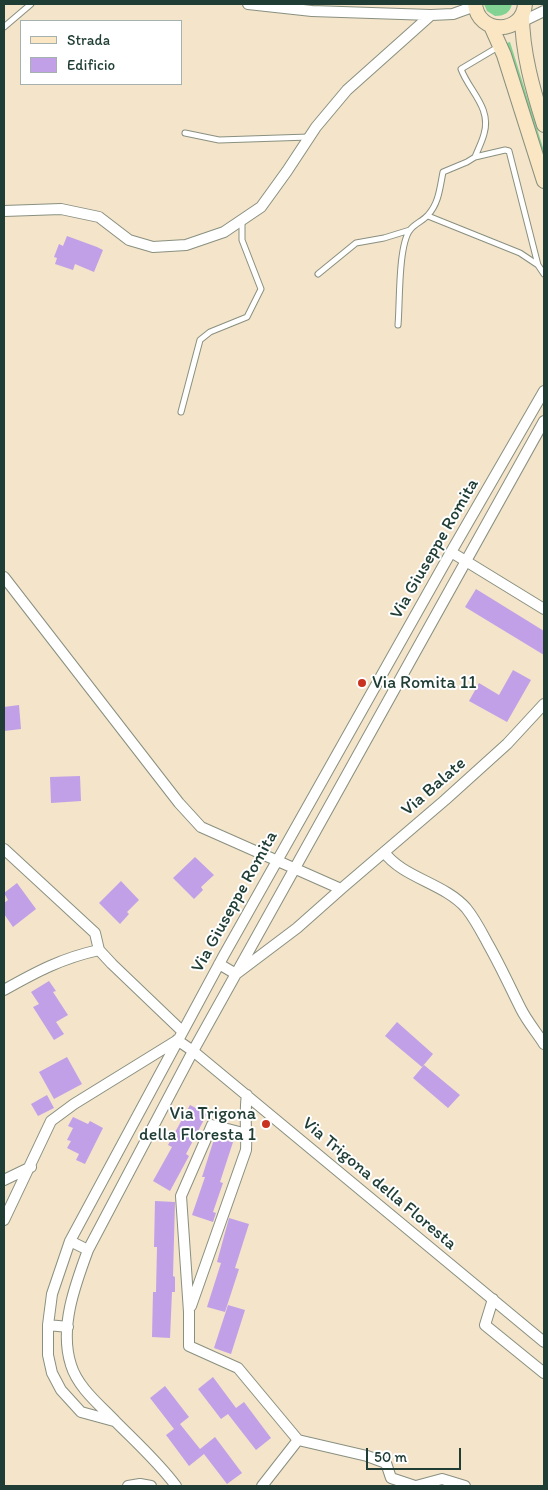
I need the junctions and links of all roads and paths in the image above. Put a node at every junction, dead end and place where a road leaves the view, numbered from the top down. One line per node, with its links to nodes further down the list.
1 (31, 4): 8 (lane)
2 (248, 4): 5 (street)
3 (475, 5): 5 (street); 7 (street)
4 (544, 11): 6 (street)
5 (431, 15): 13 (street)
6 (519, 17): 7 (street); 10 (street)
7 (491, 26): 9 (street)
8 (4, 27)
9 (500, 45): 14 (lane); 15 (street)
10 (541, 100): 11 (street)
11 (544, 125)
12 (185, 133): 13 (lane)
13 (310, 137): 18 (street)
14 (475, 157): 17 (lane); 20 (lane)
15 (544, 181)
16 (4, 211): 18 (street)
17 (428, 216): 19 (lane); 20 (lane)
18 (242, 220): 25 (lane)
19 (410, 230): 21 (lane); 23 (lane)
20 (538, 265): 22 (lane)
21 (318, 274)
22 (544, 274)
23 (398, 325)
24 (544, 391): 26 (street, Via Giuseppe Romita)
25 (181, 412)
26 (527, 422): 27 (street); 28 (street, Via Giuseppe Romita)
27 (542, 425): 29 (street, Via Giuseppe Romita)
28 (451, 552): 29 (street); 32 (street, Via Giuseppe Romita)
29 (466, 562): 31 (street); 33 (street, Via Giuseppe Romita)
30 (4, 577): 37 (street)
31 (544, 609)
32 (417, 613): 33 (street); 37 (street, Via Giuseppe Romita)
33 (432, 622): 38 (street, Via Giuseppe Romita)
34 (544, 704): 36 (street, Via Balate)
35 (4, 849): 40 (street)
36 (384, 852): 39 (street, Via Balate); 45 (street)
37 (276, 861): 38 (street); 41 (street, Via Giuseppe Romita)
38 (294, 869): 39 (street); 42 (street, Via Giuseppe Romita)
39 (341, 889): 42 (street, Via Balate)
40 (99, 950): 43 (street); 44 (street, Via Trigona della Floresta)
41 (219, 964): 42 (street); 44 (street, Via Giuseppe Romita)
42 (236, 974): 46 (street, Via Giuseppe Romita)
43 (4, 990)
44 (179, 1035): 46 (street, Via Trigona della Floresta); 49 (street); 52 (street, Via Giuseppe Romita)
45 (544, 1044)
46 (193, 1051): 47 (street, Via Trigona della Floresta); 53 (street, Via Giuseppe Romita)
47 (246, 1095): 48 (street); 54 (street, Via Trigona della Floresta)
48 (247, 1134): 55 (street); 55 (street)
49 (31, 1166): 50 (street); 51 (street)
50 (4, 1180)
51 (4, 1220)
52 (70, 1242): 53 (street); 56 (street, Via Giuseppe Romita)
53 (88, 1250): 57 (street, Via Giuseppe Romita)
54 (493, 1299): 58 (street, Via Trigona della Floresta); 59 (street)
55 (189, 1312): 61 (street)
56 (48, 1325): 57 (street); 60 (street, Via Giuseppe Romita)
57 (68, 1327): 60 (street, Via Giuseppe Romita)
58 (544, 1342)
59 (544, 1373)
60 (115, 1421): 64 (street, Via Giuseppe Romita)
61 (298, 1440): 65 (street); 66 (street)
62 (128, 1486): 63 (street)
63 (151, 1486)
64 (176, 1486)
65 (262, 1486)
66 (416, 1486): 67 (street)
67 (466, 1486)

